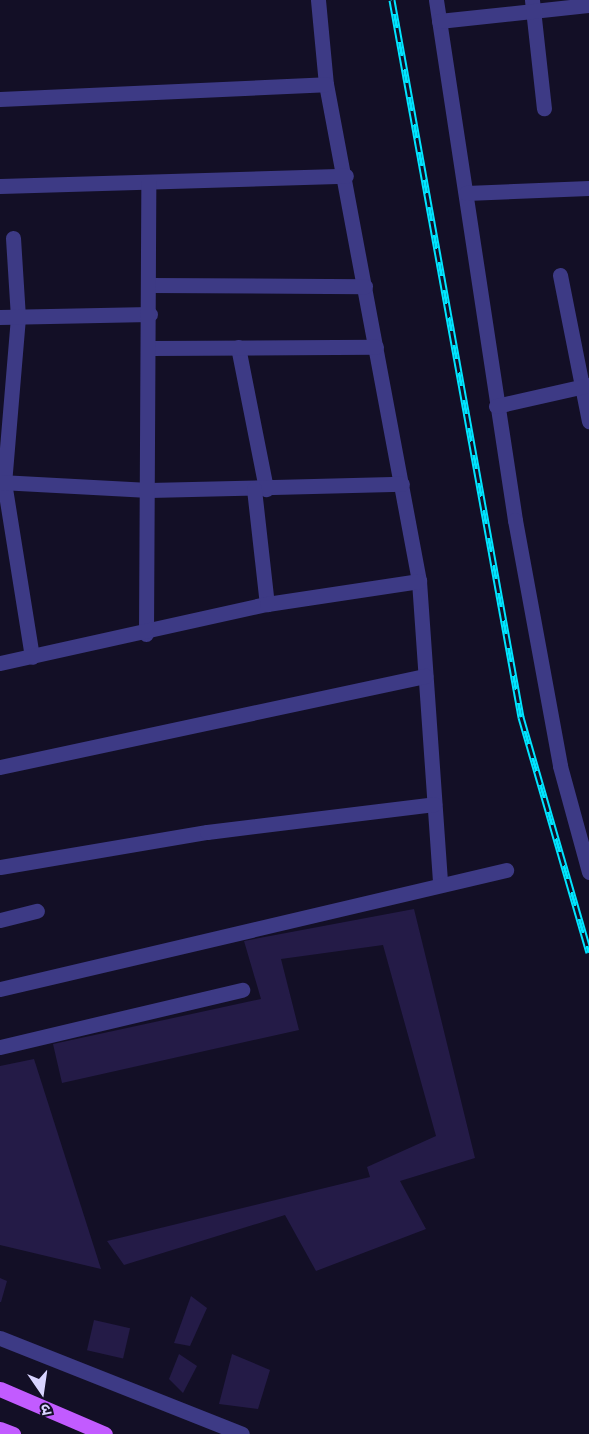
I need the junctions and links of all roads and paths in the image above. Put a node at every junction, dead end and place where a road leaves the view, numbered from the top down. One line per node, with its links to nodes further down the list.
1 (318, 0): 6 (street)
2 (436, 0): 5 (street)
3 (589, 5): 4 (street)
4 (532, 6): 5 (street); 8 (street)
5 (439, 21): 13 (street)
6 (326, 84): 7 (street); 9 (street)
7 (0, 99)
8 (544, 108)
9 (346, 176): 10 (street); 17 (street)
10 (148, 183): 11 (street); 16 (street)
11 (0, 186)
12 (589, 188): 13 (street)
13 (466, 193): 25 (street)
14 (13, 237): 20 (street)
15 (560, 274): 24 (street)
16 (150, 285): 17 (street); 18 (street)
17 (365, 286): 21 (street)
18 (150, 314): 20 (street); 22 (street)
19 (0, 317): 20 (street)
20 (18, 317): 27 (street)
21 (376, 347): 23 (street); 28 (street)
22 (150, 348): 23 (street); 30 (street)
23 (238, 348): 29 (street)
24 (586, 385): 25 (street); 26 (street)
25 (496, 406): 41 (street)
26 (589, 421)
27 (2, 482): 30 (street); 34 (street)
28 (402, 484): 29 (street); 31 (street)
29 (260, 489): 30 (street); 32 (street)
30 (150, 490): 33 (street)
31 (418, 580): 32 (street); 36 (street)
32 (267, 604): 33 (street)
33 (146, 634): 34 (street)
34 (32, 657): 35 (street)
35 (0, 663)
36 (425, 676): 37 (street); 38 (street)
37 (0, 767)
38 (434, 804): 39 (street); 42 (street)
39 (0, 867)
40 (506, 870): 42 (street)
41 (589, 872)
42 (440, 884): 45 (street)
43 (37, 910): 44 (street)
44 (0, 920)
45 (0, 989)
46 (242, 990): 47 (street)
47 (0, 1047)
48 (0, 1338): 53 (street)
49 (0, 1389): 52 (main road)
50 (0, 1429): 51 (main road)
51 (14, 1434)
52 (105, 1434)
53 (242, 1434)

